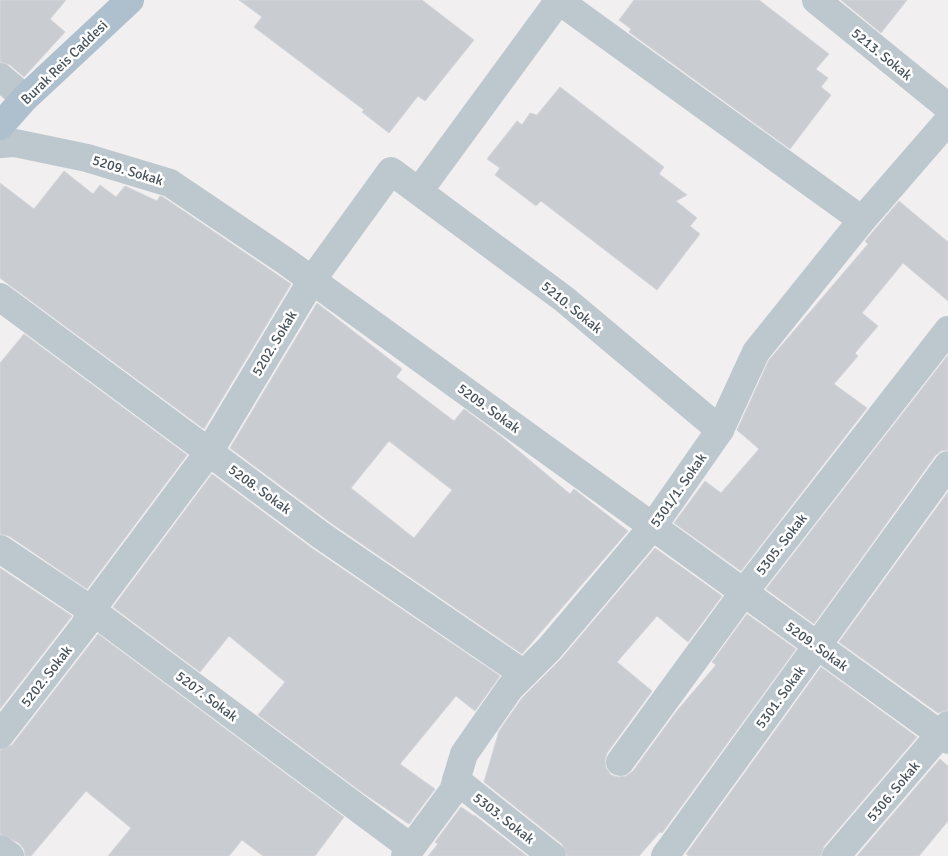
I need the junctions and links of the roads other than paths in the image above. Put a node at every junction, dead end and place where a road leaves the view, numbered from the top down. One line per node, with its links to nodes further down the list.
1 (130, 0): 5 (main road, Burak Reis Caddesi)
2 (559, 0): 10 (street); 11 (street)
3 (816, 0): 6 (street, 5213. Sokak)
4 (0, 77): 5 (street)
5 (25, 98): 8 (main road, Burak Reis Caddesi)
6 (948, 107)
7 (948, 120): 11 (street, 5301/1. Sokak)
8 (0, 126)
9 (0, 144): 12 (street, 5209. Sokak)
10 (419, 191): 12 (street, 5202. Sokak); 15 (street, 5210. Sokak)
11 (862, 220): 15 (street, 5301/1. Sokak)
12 (312, 280): 16 (street, 5202. Sokak); 18 (street, 5209. Sokak)
13 (0, 297): 16 (street, 5208. Sokak)
14 (948, 330): 20 (street, 5305. Sokak)
15 (720, 430): 18 (street, 5301/1. Sokak)
16 (209, 452): 21 (street, 5202. Sokak); 23 (street, 5208. Sokak)
17 (948, 465): 22 (street, 5301. Sokak)
18 (653, 526): 20 (street, 5209. Sokak); 23 (street, 5301/1. Sokak)
19 (0, 549): 21 (street, 5207. Sokak)
20 (744, 592): 22 (street, 5209. Sokak); 26 (street, 5305. Sokak)
21 (91, 610): 25 (street, 5202. Sokak); 29 (street, 5207. Sokak)
22 (817, 646): 24 (street, 5209. Sokak); 32 (street, 5301. Sokak)
23 (524, 674): 27 (street, 5301/1. Sokak)
24 (946, 733): 33 (street, 5306. Sokak)
25 (0, 735)
26 (620, 762)
27 (456, 780): 29 (street, 5301/1. Sokak); 31 (street, 5303. Sokak)
28 (0, 849): 30 (street)
29 (408, 852)
30 (10, 856)
31 (552, 856)
32 (665, 856)
33 (836, 856)

